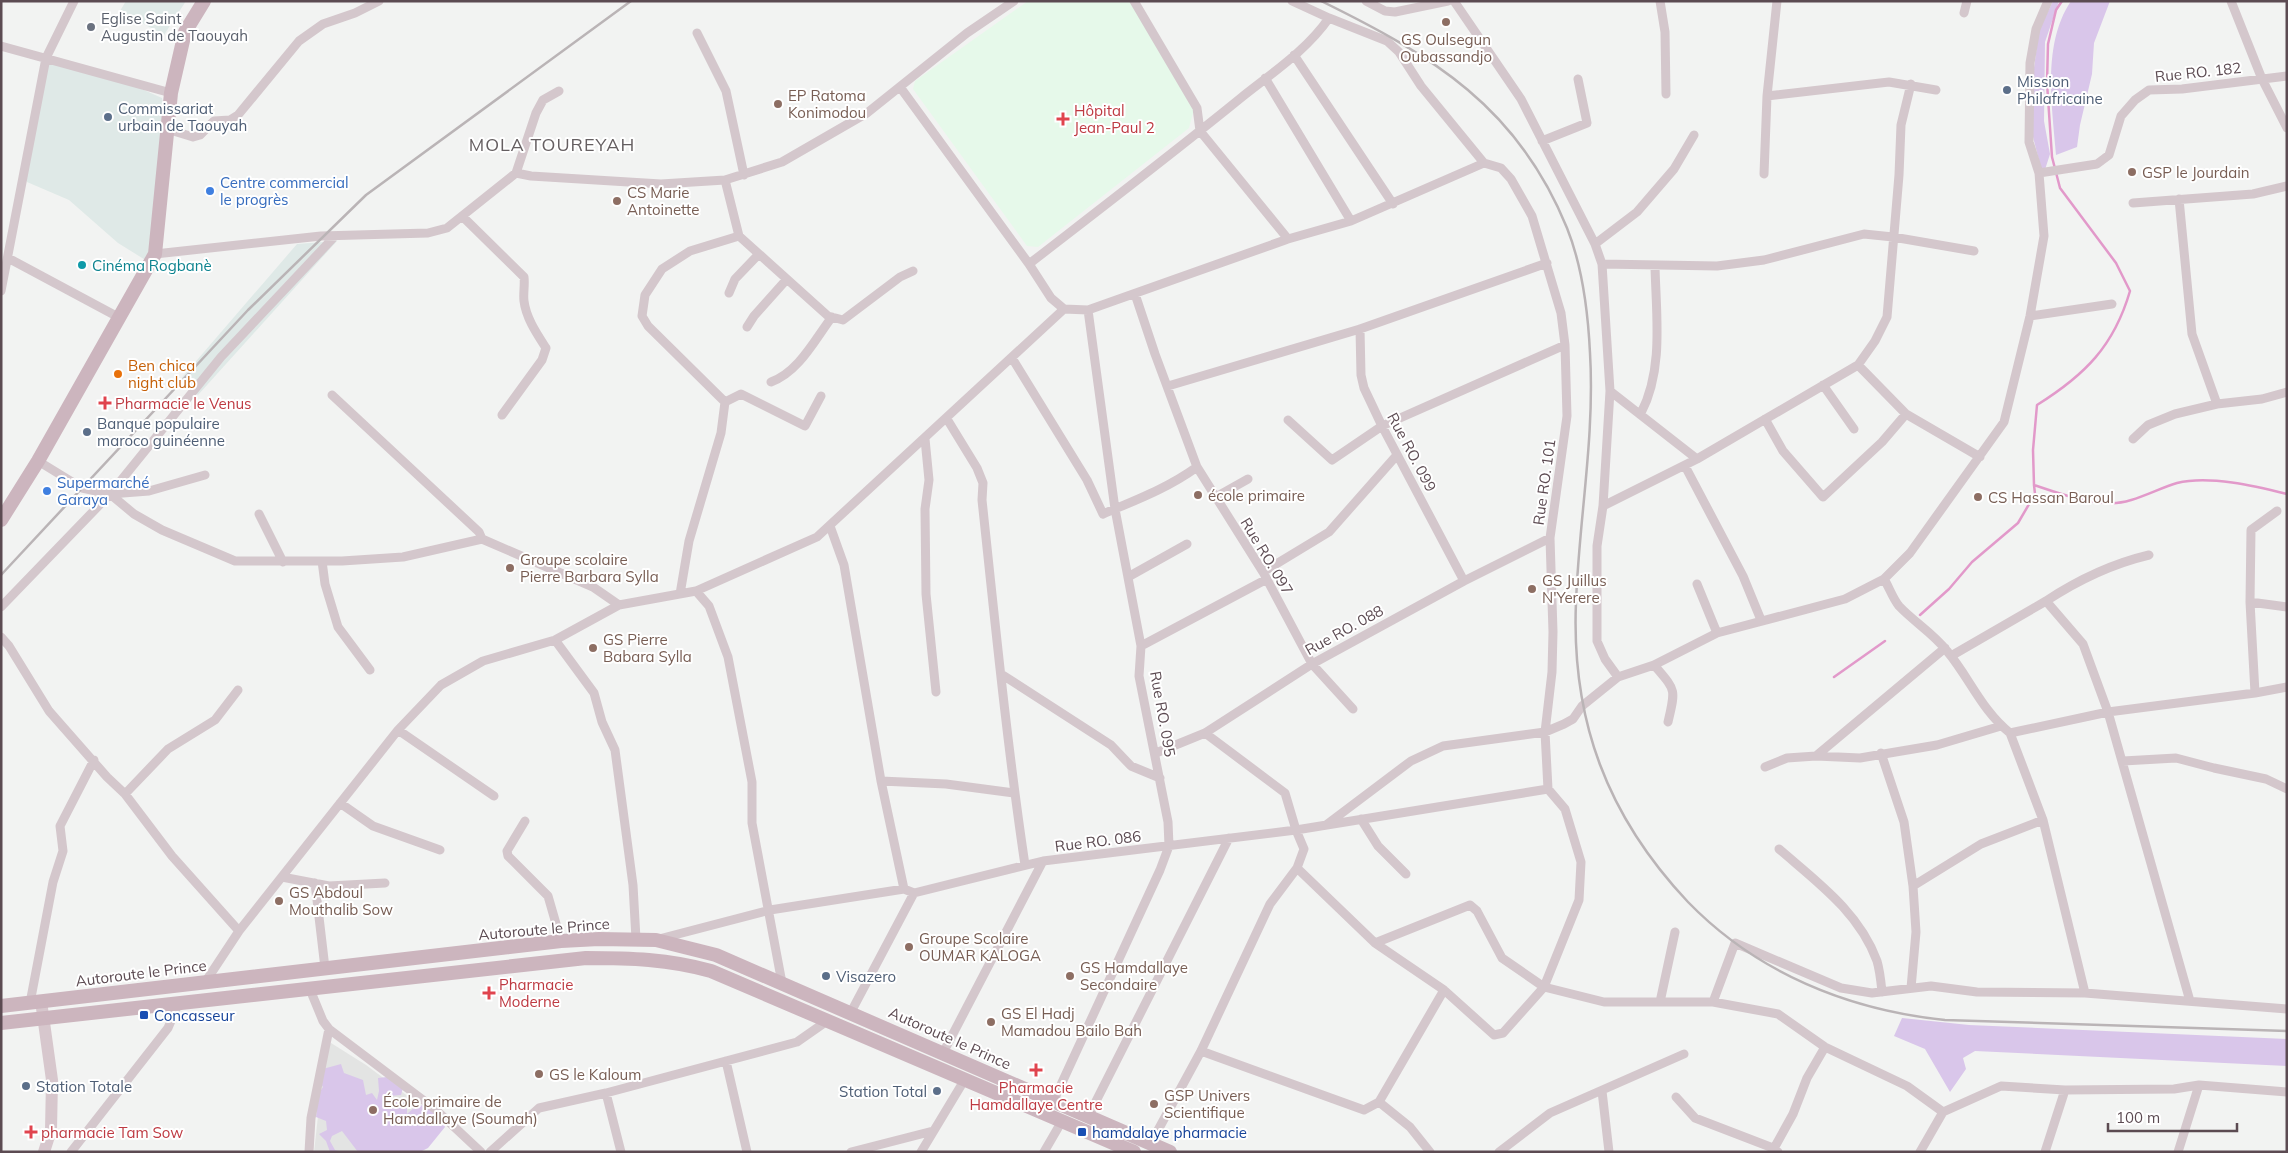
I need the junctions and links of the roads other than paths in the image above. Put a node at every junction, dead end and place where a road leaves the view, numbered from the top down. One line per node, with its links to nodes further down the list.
1 (74, 1): 20 (street)
2 (204, 1): 29 (main road)
3 (379, 1): 33 (street)
4 (1014, 1): 26 (street)
5 (1134, 1): 34 (street)
6 (1292, 1): 16 (street, Rue RO. 101)
7 (1366, 1): 8 (street)
8 (1448, 1)
9 (1454, 1): 36 (street)
10 (1660, 1): 30 (street)
11 (1777, 1): 31 (street)
12 (1967, 1): 15 (street)
13 (2048, 1): 38 (street)
14 (2232, 1): 24 (street)
15 (1964, 14)
16 (1329, 18): 19 (street); 37 (street, Rue RO. 101)
17 (697, 33): 41 (street)
18 (1, 46): 20 (street)
19 (1294, 55): 22 (street); 46 (street)
20 (46, 58): 29 (street); 57 (street)
21 (2287, 76): 24 (street, Rue RO. 182)
22 (1265, 78): 34 (street); 48 (street)
23 (1578, 79): 36 (street)
24 (2262, 80): 32 (street); 38 (street, Rue RO. 182)
25 (1911, 84): 27 (street); 31 (street); 51 (street)
26 (900, 87): 41 (street); 58 (street)
27 (1936, 90)
28 (559, 91): 39 (street)
29 (171, 93): 33 (main road)
30 (1666, 94)
31 (1767, 96): 40 (street)
32 (2287, 128)
33 (167, 129): 55 (main road)
34 (1200, 131): 52 (street); 58 (street)
35 (1694, 135): 53 (street)
36 (1542, 141): 53 (street)
37 (1484, 162): 46 (street); 59 (street, Rue RO. 101)
38 (2042, 172): 70 (street)
39 (516, 173): 42 (street); 47 (street)
40 (1764, 174)
41 (744, 175): 42 (street)
42 (724, 180): 50 (street)
43 (2287, 186): 44 (street)
44 (2179, 199): 45 (street); 86 (street)
45 (2133, 203)
46 (1393, 204): 48 (street)
47 (462, 216): 49 (street); 89 (street)
48 (1351, 221): 52 (street)
49 (335, 236): 55 (street); 105 (street)
50 (739, 236): 56 (street); 85 (street)
51 (1893, 237): 54 (street); 61 (street); 77 (street)
52 (1288, 238): 66 (street)
53 (1595, 244): 60 (street)
54 (1974, 251)
55 (155, 254): 72 (main road)
56 (759, 254): 63 (street); 65 (street)
57 (8, 258): 64 (street); 72 (street)
58 (1029, 264): 68 (street)
59 (1548, 264): 74 (street); 75 (street, Rue RO. 101)
60 (1602, 264): 61 (street); 81 (street)
61 (1655, 266): 87 (street)
62 (913, 271): 71 (street)
63 (787, 279): 71 (street); 73 (street)
64 (1, 291)
65 (729, 293)
66 (1135, 294): 69 (street); 80 (street, Rue RO. 097)
67 (2112, 304): 70 (street)
68 (1064, 309): 69 (street); 76 (street)
69 (1088, 310): 108 (street, Rue RO. 095)
70 (2030, 316): 98 (street)
71 (832, 317): 78 (street)
72 (120, 318): 100 (main road)
73 (747, 327)
74 (1360, 329): 80 (street); 93 (street, Rue RO. 099)
75 (1565, 345): 93 (street); 113 (street, Rue RO. 101)
76 (1012, 358): 90 (street); 108 (street)
77 (1858, 365): 79 (street); 88 (street)
78 (771, 382)
79 (1823, 385): 91 (street); 94 (street)
80 (1168, 386): 102 (street, Rue RO. 097)
81 (1610, 391): 87 (street); 107 (street)
82 (2287, 392): 86 (street)
83 (332, 394): 114 (street)
84 (821, 396): 85 (street)
85 (725, 402): 125 (street)
86 (2217, 404): 96 (street)
87 (1641, 413): 99 (street)
88 (1906, 414): 91 (street); 98 (street)
89 (502, 415)
90 (947, 419): 95 (street); 140 (street)
91 (1765, 419): 99 (street)
92 (1288, 420): 93 (street)
93 (1382, 426): 97 (street, Rue RO. 099)
94 (1854, 429)
95 (925, 439): 112 (street); 144 (street)
96 (2133, 439)
97 (1397, 455): 119 (street); 122 (street, Rue RO. 099)
98 (1980, 457): 121 (street)
99 (1698, 459): 101 (street)
100 (38, 461): 105 (street); 111 (main road)
101 (1685, 466): 107 (street); 131 (street)
102 (1197, 467): 106 (street, Rue RO. 097); 108 (street)
103 (205, 475): 105 (street)
104 (1248, 479): 106 (street)
105 (110, 494): 118 (street); 129 (street)
106 (1216, 497): 119 (street, Rue RO. 097)
107 (1602, 506): 141 (street)
108 (1115, 509): 120 (street, Rue RO. 095)
109 (2277, 511): 127 (street)
110 (259, 514): 118 (street)
111 (1, 520)
112 (830, 526): 124 (street); 161 (street)
113 (1550, 538): 122 (street, Rue RO. 088); 151 (street, Rue RO. 101)
114 (482, 539): 117 (street); 128 (street)
115 (1187, 544): 120 (street)
116 (2149, 555): 126 (street)
117 (322, 560): 118 (street); 139 (street)
118 (283, 562)
119 (1265, 576): 135 (street); 137 (street, Rue RO. 097)
120 (1128, 577): 135 (street, Rue RO. 095)
121 (1884, 579): 131 (street); 136 (street)
122 (1464, 581): 137 (street, Rue RO. 088)
123 (1698, 584): 132 (street)
124 (696, 591): 125 (street); 187 (street)
125 (680, 594): 128 (street)
126 (2046, 600): 136 (street); 147 (street)
127 (2250, 602): 130 (street); 145 (street)
128 (619, 605): 134 (street)
129 (1, 607)
130 (2287, 607)
131 (1760, 620): 132 (street)
132 (1716, 633): 138 (street)
133 (1, 637): 157 (street)
134 (555, 640): 150 (street); 190 (street)
135 (1141, 646): 155 (street, Rue RO. 095)
136 (1948, 652): 149 (street); 156 (street)
137 (1312, 664): 146 (street, Rue RO. 097); 152 (street, Rue RO. 088)
138 (1654, 665): 141 (street); 148 (street)
139 (370, 670)
140 (1001, 674): 160 (street); 164 (street)
141 (1618, 677): 151 (street)
142 (2287, 687): 145 (street)
143 (238, 690): 165 (street)
144 (936, 692)
145 (2255, 693): 147 (street)
146 (1353, 709)
147 (2108, 712): 153 (street); 158 (street)
148 (1668, 722)
149 (2001, 726): 153 (street); 154 (street)
150 (398, 730): 166 (street); 167 (street)
151 (1545, 732): 162 (street, Rue RO. 101); 171 (street)
152 (1204, 733): 155 (street, Rue RO. 088); 172 (street)
153 (2010, 733): 169 (street)
154 (1881, 753): 156 (street); 184 (street)
155 (1156, 754): 160 (street, Rue RO. 095)
156 (1816, 756): 159 (street)
157 (94, 760): 165 (street); 204 (street)
158 (2123, 761): 163 (street); 203 (street)
159 (1765, 767)
160 (1160, 778): 174 (street, Rue RO. 095)
161 (881, 781): 164 (street); 185 (street)
162 (1548, 789): 168 (street, Rue RO. 086); 198 (street)
163 (2287, 789)
164 (1014, 793): 178 (street)
165 (125, 794): 188 (street)
166 (494, 796)
167 (340, 803): 176 (street); 181 (street)
168 (1360, 820): 171 (street, Rue RO. 086); 180 (street)
169 (2043, 820): 184 (street); 202 (street)
170 (524, 821): 192 (street)
171 (1326, 825): 172 (street, Rue RO. 086)
172 (1296, 830): 173 (street, Rue RO. 086); 179 (street)
173 (1229, 838): 174 (street, Rue RO. 086); 230 (street)
174 (1169, 846): 177 (street, Rue RO. 086); 227 (street, Rue RO. 095)
175 (1779, 849): 201 (street)
176 (440, 850)
177 (1043, 861): 178 (street, Rue RO. 086); 217 (street)
178 (1025, 865): 186 (street, Rue RO. 086)
179 (1297, 868): 193 (street); 216 (street)
180 (1406, 874)
181 (282, 877): 182 (street); 188 (street)
182 (316, 883): 183 (street); 194 (street)
183 (385, 884)
184 (1913, 886): 199 (street)
185 (904, 890): 186 (street); 187 (street)
186 (914, 893): 210 (street)
187 (770, 910): 191 (street); 196 (street)
188 (239, 931): 195 (street)
189 (1675, 932): 206 (street)
190 (636, 939): 191 (main road, Autoroute le Prince); 192 (main road, Autoroute le Prince)
191 (656, 940): 196 (main road, Autoroute le Prince)
192 (561, 941): 194 (main road, Autoroute le Prince)
193 (1375, 942): 198 (street); 200 (street)
194 (325, 968): 195 (main road, Autoroute le Prince)
195 (206, 981): 204 (main road, Autoroute le Prince)
196 (782, 983): 210 (main road, Autoroute le Prince)
197 (309, 987): 205 (main road, Autoroute le Prince); 212 (main road, Autoroute le Prince); 214 (street)
198 (1544, 987): 200 (street); 206 (street)
199 (1911, 988): 201 (street); 202 (street)
200 (1444, 990): 228 (street)
201 (1882, 992): 207 (street)
202 (2084, 993): 203 (street)
203 (2190, 1001): 209 (street)
204 (35, 1002): 208 (main road, Autoroute le Prince); 211 (main road)
205 (179, 1002): 211 (main road, Autoroute le Prince); 236 (street)
206 (1660, 1002): 207 (street)
207 (1713, 1002): 215 (street)
208 (1, 1006)
209 (2287, 1009)
210 (851, 1012): 217 (main road, Autoroute le Prince)
211 (42, 1018): 213 (main road, Autoroute le Prince); 235 (main road)
212 (827, 1021): 219 (street); 220 (main road, Autoroute le Prince)
213 (1, 1023)
214 (329, 1029): 237 (street); 238 (street)
215 (1825, 1047): 229 (street); 234 (street)
216 (1201, 1051): 228 (street); 233 (street)
217 (944, 1053): 227 (main road, Autoroute le Prince)
218 (1684, 1054): 223 (street)
219 (726, 1061): 225 (street); 241 (street)
220 (965, 1079): 231 (main road, Autoroute le Prince); 232 (street)
221 (2199, 1085): 222 (street); 224 (street); 252 (street)
222 (2066, 1090): 229 (street); 251 (street)
223 (1602, 1091): 248 (street); 249 (street)
224 (2287, 1092)
225 (606, 1093): 239 (street); 240 (street)
226 (1676, 1097): 234 (street)
227 (1053, 1102): 230 (main road, Autoroute le Prince)
228 (1379, 1102): 247 (street)
229 (1943, 1112): 250 (street)
230 (1088, 1117): 233 (main road, Autoroute le Prince)
231 (1062, 1121): 244 (street); 245 (main road, Autoroute le Prince)
232 (933, 1131): 242 (street); 243 (street)
233 (1151, 1143): 246 (main road, Autoroute le Prince)
234 (1774, 1150)
235 (44, 1152)
236 (71, 1152)
237 (309, 1152)
238 (481, 1152)
239 (490, 1152)
240 (620, 1152)
241 (747, 1152)
242 (851, 1152)
243 (921, 1152)
244 (1044, 1152)
245 (1134, 1152)
246 (1170, 1152)
247 (1430, 1152)
248 (1499, 1152)
249 (1609, 1152)
250 (1920, 1152)
251 (2045, 1152)
252 (2178, 1152)

